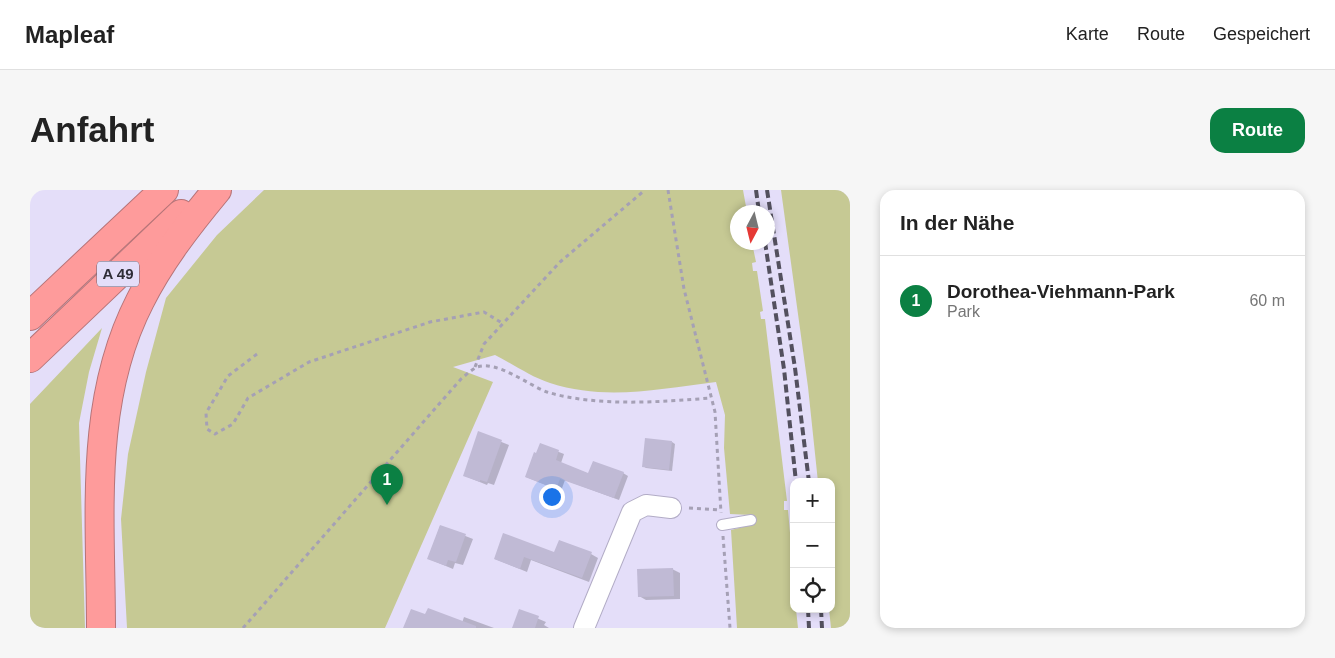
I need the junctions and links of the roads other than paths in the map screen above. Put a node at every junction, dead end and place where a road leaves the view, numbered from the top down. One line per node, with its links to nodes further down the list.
1 (164, 190): 4 (highway, A 49)
2 (206, 190): 5 (highway, A 49)
3 (218, 190): 9 (highway)
4 (30, 316)
5 (30, 358)
6 (671, 508): 10 (street)
7 (752, 520): 8 (lane)
8 (722, 525)
9 (101, 628)
10 (584, 628)

